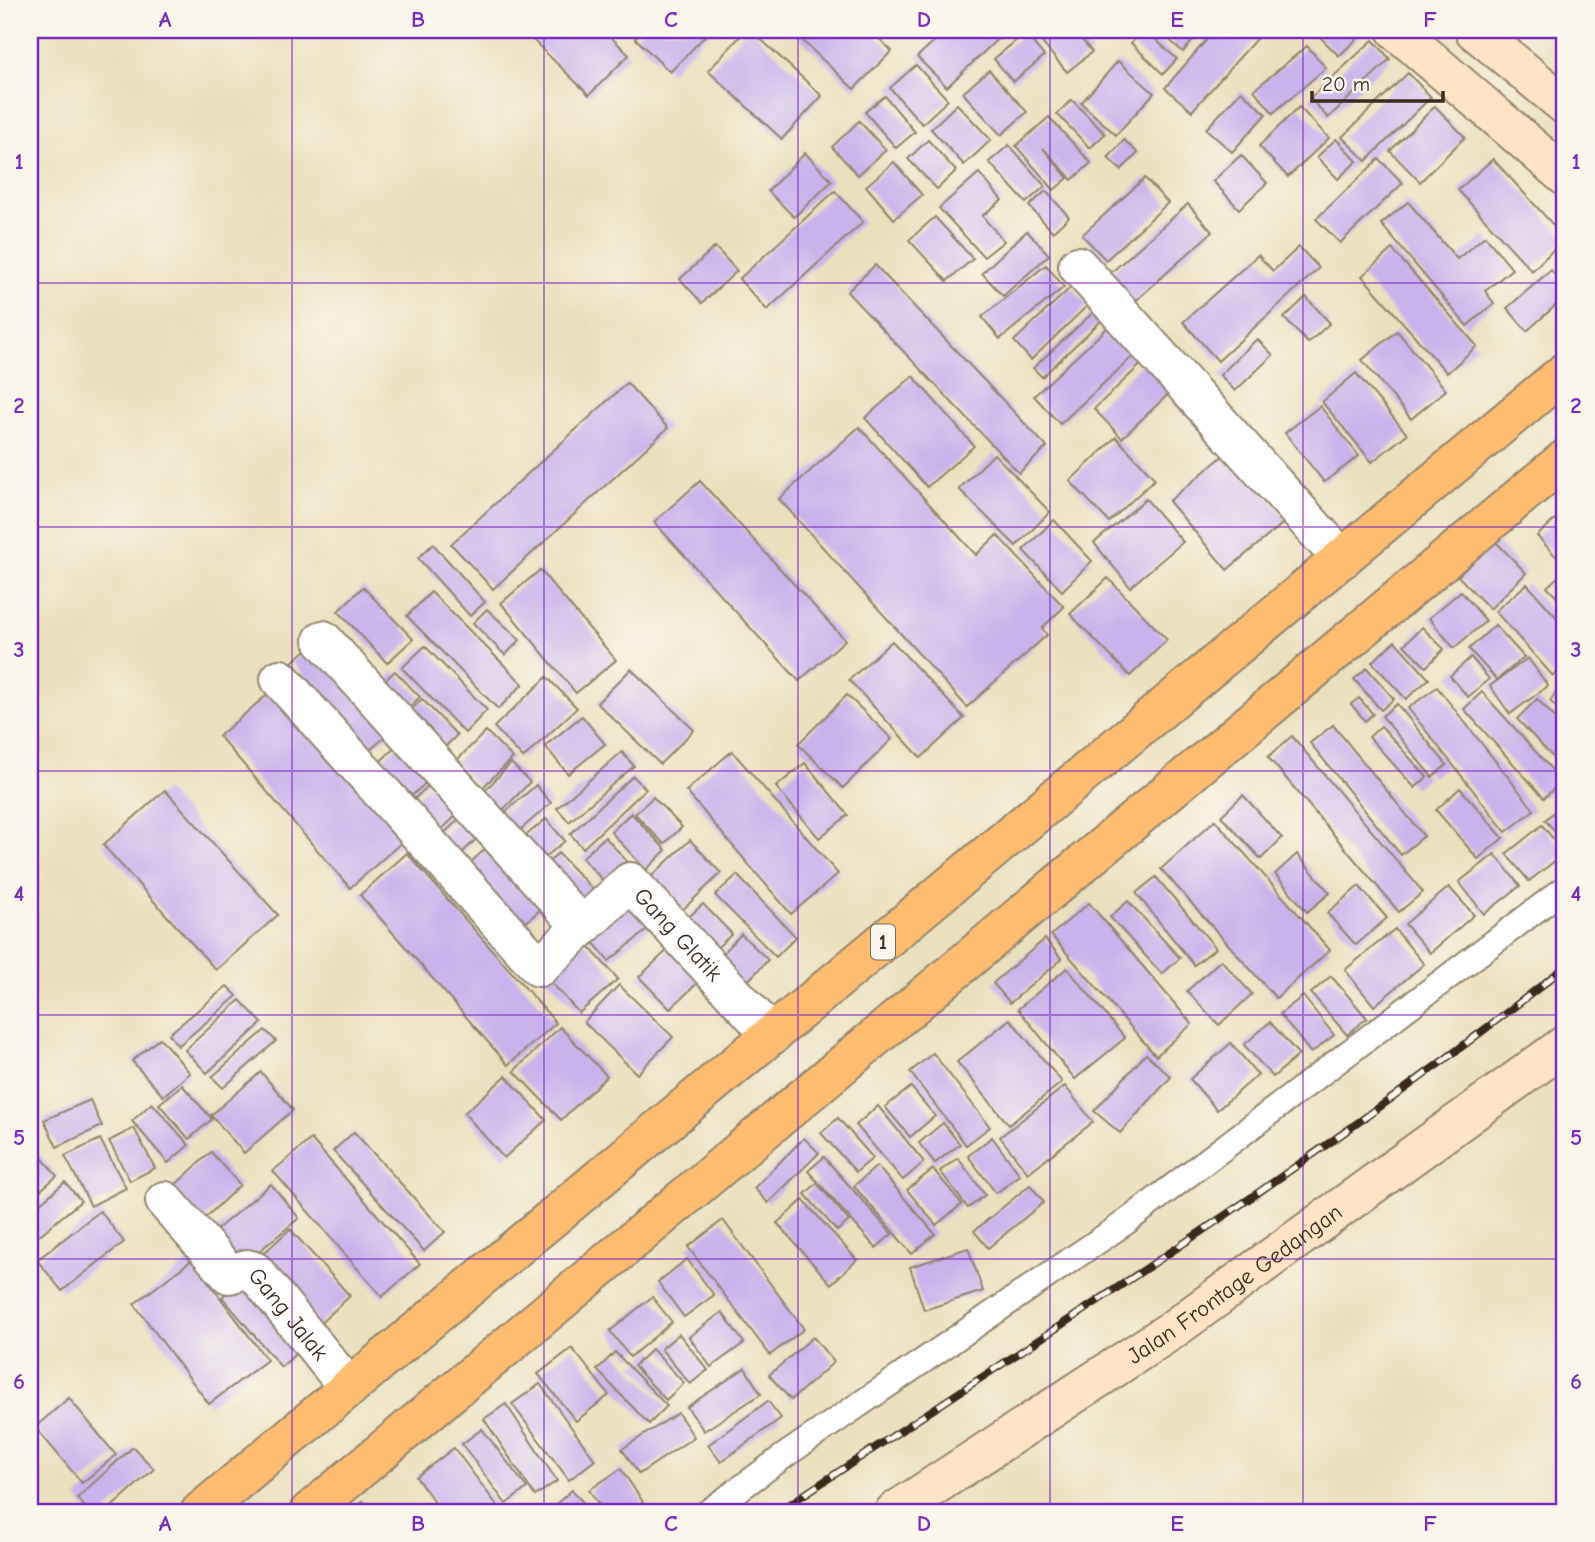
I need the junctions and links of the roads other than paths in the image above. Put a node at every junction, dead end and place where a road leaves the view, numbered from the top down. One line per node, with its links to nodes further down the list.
1 (1396, 30): 4 (street)
2 (1474, 30): 3 (street)
3 (1565, 105)
4 (1565, 176)
5 (1078, 266): 8 (street)
6 (1565, 372): 8 (highway, 1)
7 (1565, 459): 18 (highway)
8 (1342, 559): 13 (highway, 1)
9 (323, 640): 12 (street)
10 (280, 678): 12 (street)
11 (1565, 888): 19 (lane)
12 (581, 926): 13 (street, Gang Glatik)
13 (772, 1035): 16 (highway, 1)
14 (1565, 1045): 20 (street, Jalan Frontage Gedangan)
15 (165, 1201): 16 (street, Gang Jalak)
16 (349, 1388): 17 (highway, 1)
17 (200, 1512)
18 (309, 1512)
19 (708, 1512)
20 (894, 1512)

